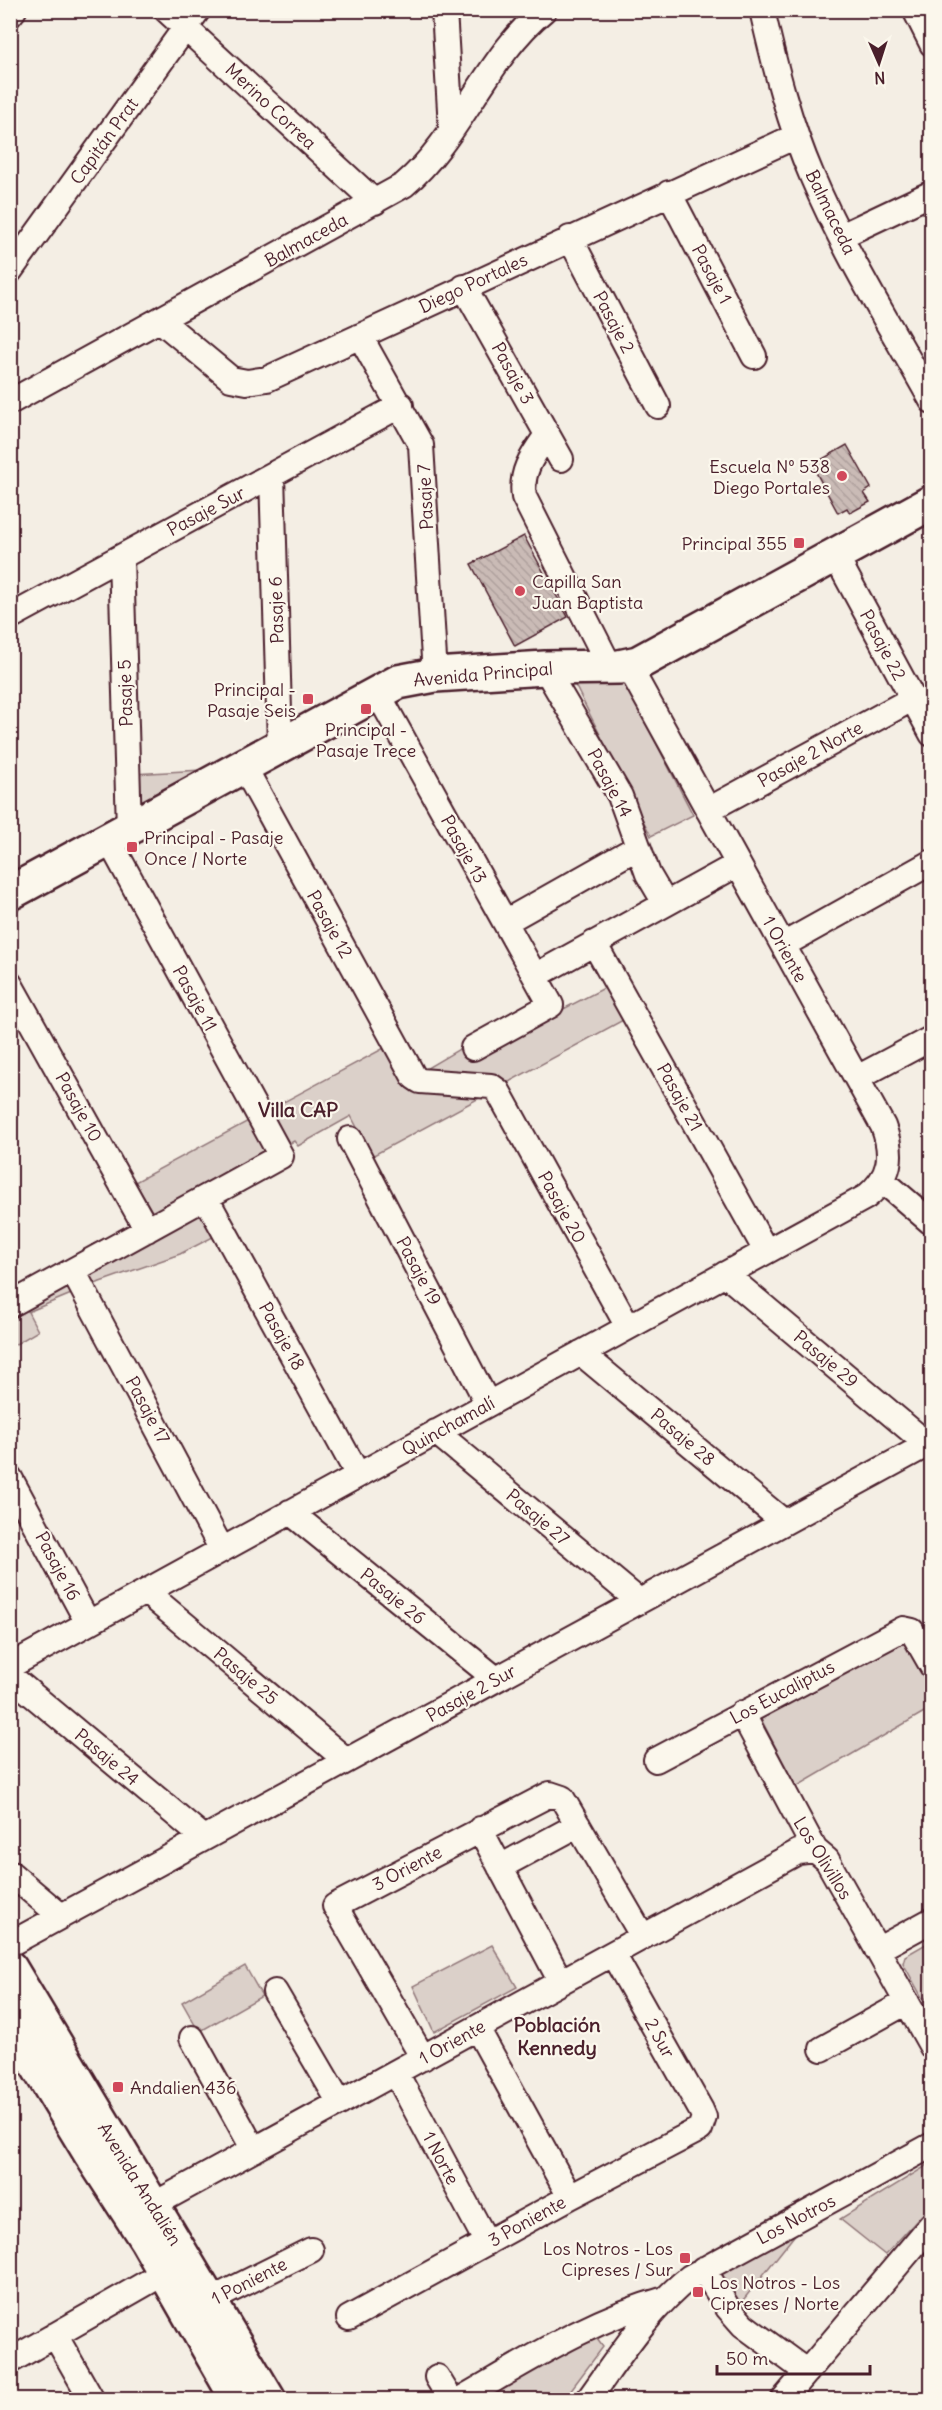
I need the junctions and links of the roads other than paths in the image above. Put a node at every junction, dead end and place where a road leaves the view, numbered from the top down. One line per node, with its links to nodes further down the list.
1 (14, 10): 7 (street)
2 (166, 10): 8 (street, Merino Correa)
3 (444, 10): 10 (street)
4 (544, 10): 10 (street, Balmaceda)
5 (762, 10): 11 (street, Balmaceda)
6 (915, 10): 9 (street)
7 (10, 15)
8 (192, 19): 14 (street, Merino Correa); 17 (street, Capitán Prat)
9 (932, 44)
10 (452, 128): 14 (street, Balmaceda)
11 (796, 136): 12 (street, Diego Portales); 15 (street, Balmaceda)
12 (669, 193): 16 (street, Diego Portales); 21 (street, Pasaje 1)
13 (932, 193): 15 (street)
14 (375, 202): 19 (street, Balmaceda)
15 (841, 236): 22 (street, Balmaceda)
16 (570, 238): 18 (street, Diego Portales); 25 (street, Pasaje 2)
17 (10, 271)
18 (465, 287): 20 (street, Diego Portales); 26 (street, Pasaje 3)
19 (160, 320): 20 (street, Diego Portales); 23 (street, Balmaceda)
20 (360, 336): 24 (street, Pasaje 7)
21 (754, 356)
22 (932, 401)
23 (10, 402)
24 (401, 405): 28 (street, Pasaje Sur); 35 (street, Pasaje 7)
25 (658, 406)
26 (547, 435): 27 (street, Pasaje 3); 33 (street, 1 Oriente)
27 (561, 459)
28 (272, 475): 31 (street, Pasaje Sur); 39 (street, Pasaje 6)
29 (932, 502): 30 (main road, Avenida Principal)
30 (835, 555): 33 (main road, Avenida Principal); 37 (street, Pasaje 22)
31 (121, 557): 32 (street, Pasaje Sur); 42 (street, Pasaje 5)
32 (10, 617)
33 (619, 666): 34 (main road, Avenida Principal); 41 (street, 1 Oriente)
34 (545, 668): 35 (main road, Avenida Principal); 43 (street, Pasaje 14)
35 (435, 675): 36 (main road, Avenida Principal)
36 (377, 692): 39 (main road, Avenida Principal); 48 (street, Pasaje 13)
37 (912, 699): 38 (street, Pasaje 22); 41 (street, Pasaje 2 Norte)
38 (932, 734)
39 (280, 745): 40 (main road, Avenida Principal)
40 (243, 765): 42 (main road, Avenida Principal); 56 (street, Pasaje 12)
41 (708, 810): 45 (street, 1 Oriente)
42 (119, 834): 46 (main road, Avenida Principal); 59 (street, Pasaje 11)
43 (638, 847): 47 (street, Pasaje 14); 48 (street)
44 (932, 862): 50 (street)
45 (738, 864): 47 (street); 50 (street, 1 Oriente)
46 (10, 893)
47 (665, 903): 49 (street)
48 (505, 922): 51 (street, Pasaje 13)
49 (594, 943): 51 (street); 62 (street, Pasaje 21)
50 (783, 945): 55 (street, 1 Oriente)
51 (535, 976): 54 (street, Pasaje 13)
52 (10, 984): 61 (street, Pasaje 10)
53 (932, 1038): 55 (street)
54 (473, 1048)
55 (857, 1078): 58 (street, 1 Oriente)
56 (495, 1088): 66 (street, Pasaje 20)
57 (350, 1139): 68 (street, Pasaje 19)
58 (883, 1181): 60 (street); 62 (street, Quinchamalí)
59 (206, 1198): 61 (street); 71 (street, Pasaje 18)
60 (928, 1215)
61 (147, 1230): 63 (street)
62 (766, 1251): 64 (street, Quinchamalí)
63 (73, 1271): 65 (street); 75 (street, Pasaje 17)
64 (725, 1274): 66 (street, Quinchamalí); 70 (street, Pasaje 29)
65 (11, 1303)
66 (628, 1327): 67 (street, Quinchamalí)
67 (581, 1353): 68 (street, Quinchamalí); 74 (street, Pasaje 28)
68 (488, 1404): 69 (street, Quinchamalí)
69 (436, 1432): 71 (street, Quinchamalí); 77 (street, Pasaje 27)
70 (929, 1443): 74 (street, Pasaje 2 Sur)
71 (358, 1475): 73 (street, Quinchamalí)
72 (10, 1478): 78 (street, Pasaje 16)
73 (290, 1512): 75 (street, Quinchamalí); 82 (street, Pasaje 26)
74 (784, 1522): 77 (street, Pasaje 2 Sur)
75 (222, 1550): 76 (street, Quinchamalí)
76 (146, 1592): 78 (street, Quinchamalí); 84 (street, Pasaje 25)
77 (639, 1601): 82 (street, Pasaje 2 Sur)
78 (88, 1623): 79 (street, Quinchamalí)
79 (10, 1666)
80 (932, 1666): 83 (street, Los Eucaliptus)
81 (10, 1676): 88 (street, Pasaje 24)
82 (496, 1679): 84 (street, Pasaje 2 Sur)
83 (742, 1713): 85 (street, Los Eucaliptus); 89 (street, Los Olivillos)
84 (346, 1760): 88 (street, Pasaje 2 Sur)
85 (656, 1760)
86 (578, 1824): 87 (street, 3 Oriente); 90 (street); 94 (street)
87 (480, 1829): 90 (street); 107 (street, 3 Oriente)
88 (204, 1838): 92 (street, Pasaje 2 Sur)
89 (814, 1850): 94 (street, 1 Oriente); 96 (street, Los Olivillos)
90 (500, 1867): 99 (street)
91 (10, 1873): 92 (street)
92 (61, 1916): 95 (street, Pasaje 2 Sur)
93 (932, 1920): 96 (street)
94 (643, 1937): 97 (street, 1 Oriente)
95 (10, 1944)
96 (878, 1950): 101 (street, Los Olivillos)
97 (613, 1954): 99 (street, 1 Oriente); 110 (street, 2 Sur)
98 (10, 1968): 114 (main road, Avenida Andalién)
99 (561, 1982): 103 (street, 1 Oriente)
100 (275, 1992): 109 (street)
101 (907, 2002): 105 (street); 106 (street)
102 (10, 2021): 118 (main road, Avenida Andalién)
103 (477, 2028): 107 (street, 1 Oriente); 113 (street)
104 (192, 2038): 112 (street)
105 (932, 2046)
106 (822, 2049)
107 (423, 2058): 108 (street, 1 Oriente)
108 (396, 2073): 109 (street, 1 Oriente); 116 (street, 1 Norte)
109 (340, 2103): 112 (street, 1 Oriente)
110 (703, 2123): 113 (street, 3 Poniente)
111 (932, 2145): 119 (street, Los Notros)
112 (254, 2150): 114 (street, 1 Oriente)
113 (570, 2197): 116 (street, 3 Poniente)
114 (153, 2205): 118 (main road, Avenida Andalién)
115 (932, 2224): 125 (street)
116 (487, 2243): 122 (street, 3 Poniente)
117 (311, 2250): 121 (street, 1 Poniente)
118 (176, 2266): 121 (main road, Avenida Andalién); 123 (street)
119 (703, 2269): 120 (street, Los Notros); 125 (street)
120 (665, 2299): 131 (street, Los Notros); 132 (street, Los Notros)
121 (199, 2306): 128 (main road, Avenida Andalién); 129 (main road, Avenida Andalién)
122 (349, 2318)
123 (55, 2335): 124 (street); 127 (street)
124 (10, 2361)
125 (807, 2372): 133 (street)
126 (437, 2377): 130 (street)
127 (92, 2400)
128 (238, 2400)
129 (269, 2400)
130 (451, 2400)
131 (459, 2400)
132 (588, 2400)
133 (783, 2400)

